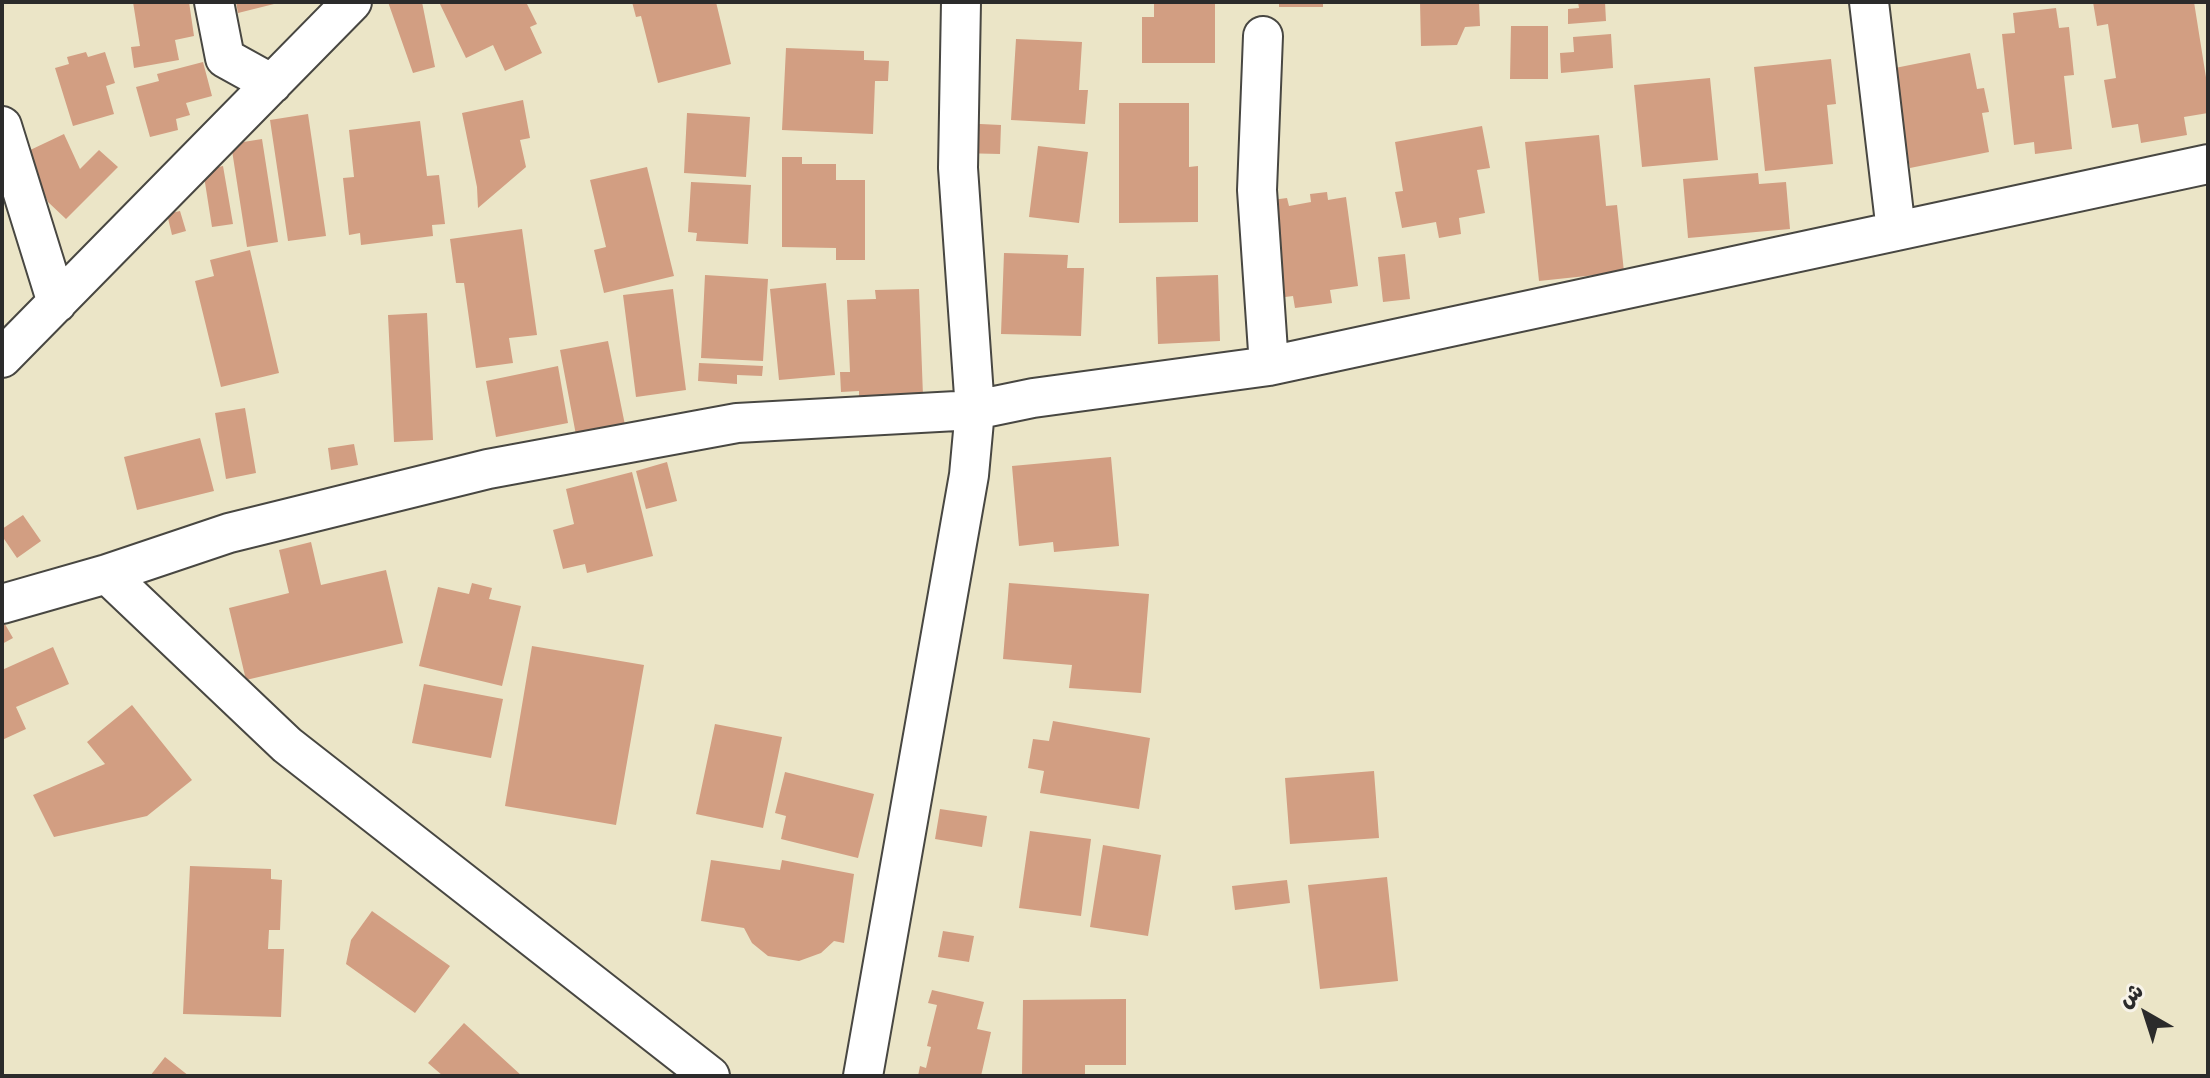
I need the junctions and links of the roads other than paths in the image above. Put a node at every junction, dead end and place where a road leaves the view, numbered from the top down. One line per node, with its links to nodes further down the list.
1 (214, 2): 6 (street)
2 (352, 2): 6 (street)
3 (961, 2): 13 (street)
4 (1869, 2): 9 (street)
5 (1263, 36): 12 (street)
6 (272, 84): 10 (street)
7 (2, 126): 10 (street)
8 (2208, 164): 9 (street)
9 (1896, 231): 12 (street)
10 (57, 303): 11 (street)
11 (2, 358)
12 (1269, 366): 13 (street)
13 (975, 410): 14 (street); 17 (street)
14 (107, 574): 15 (street); 16 (street)
15 (2, 604)
16 (710, 1076)
17 (863, 1076)

